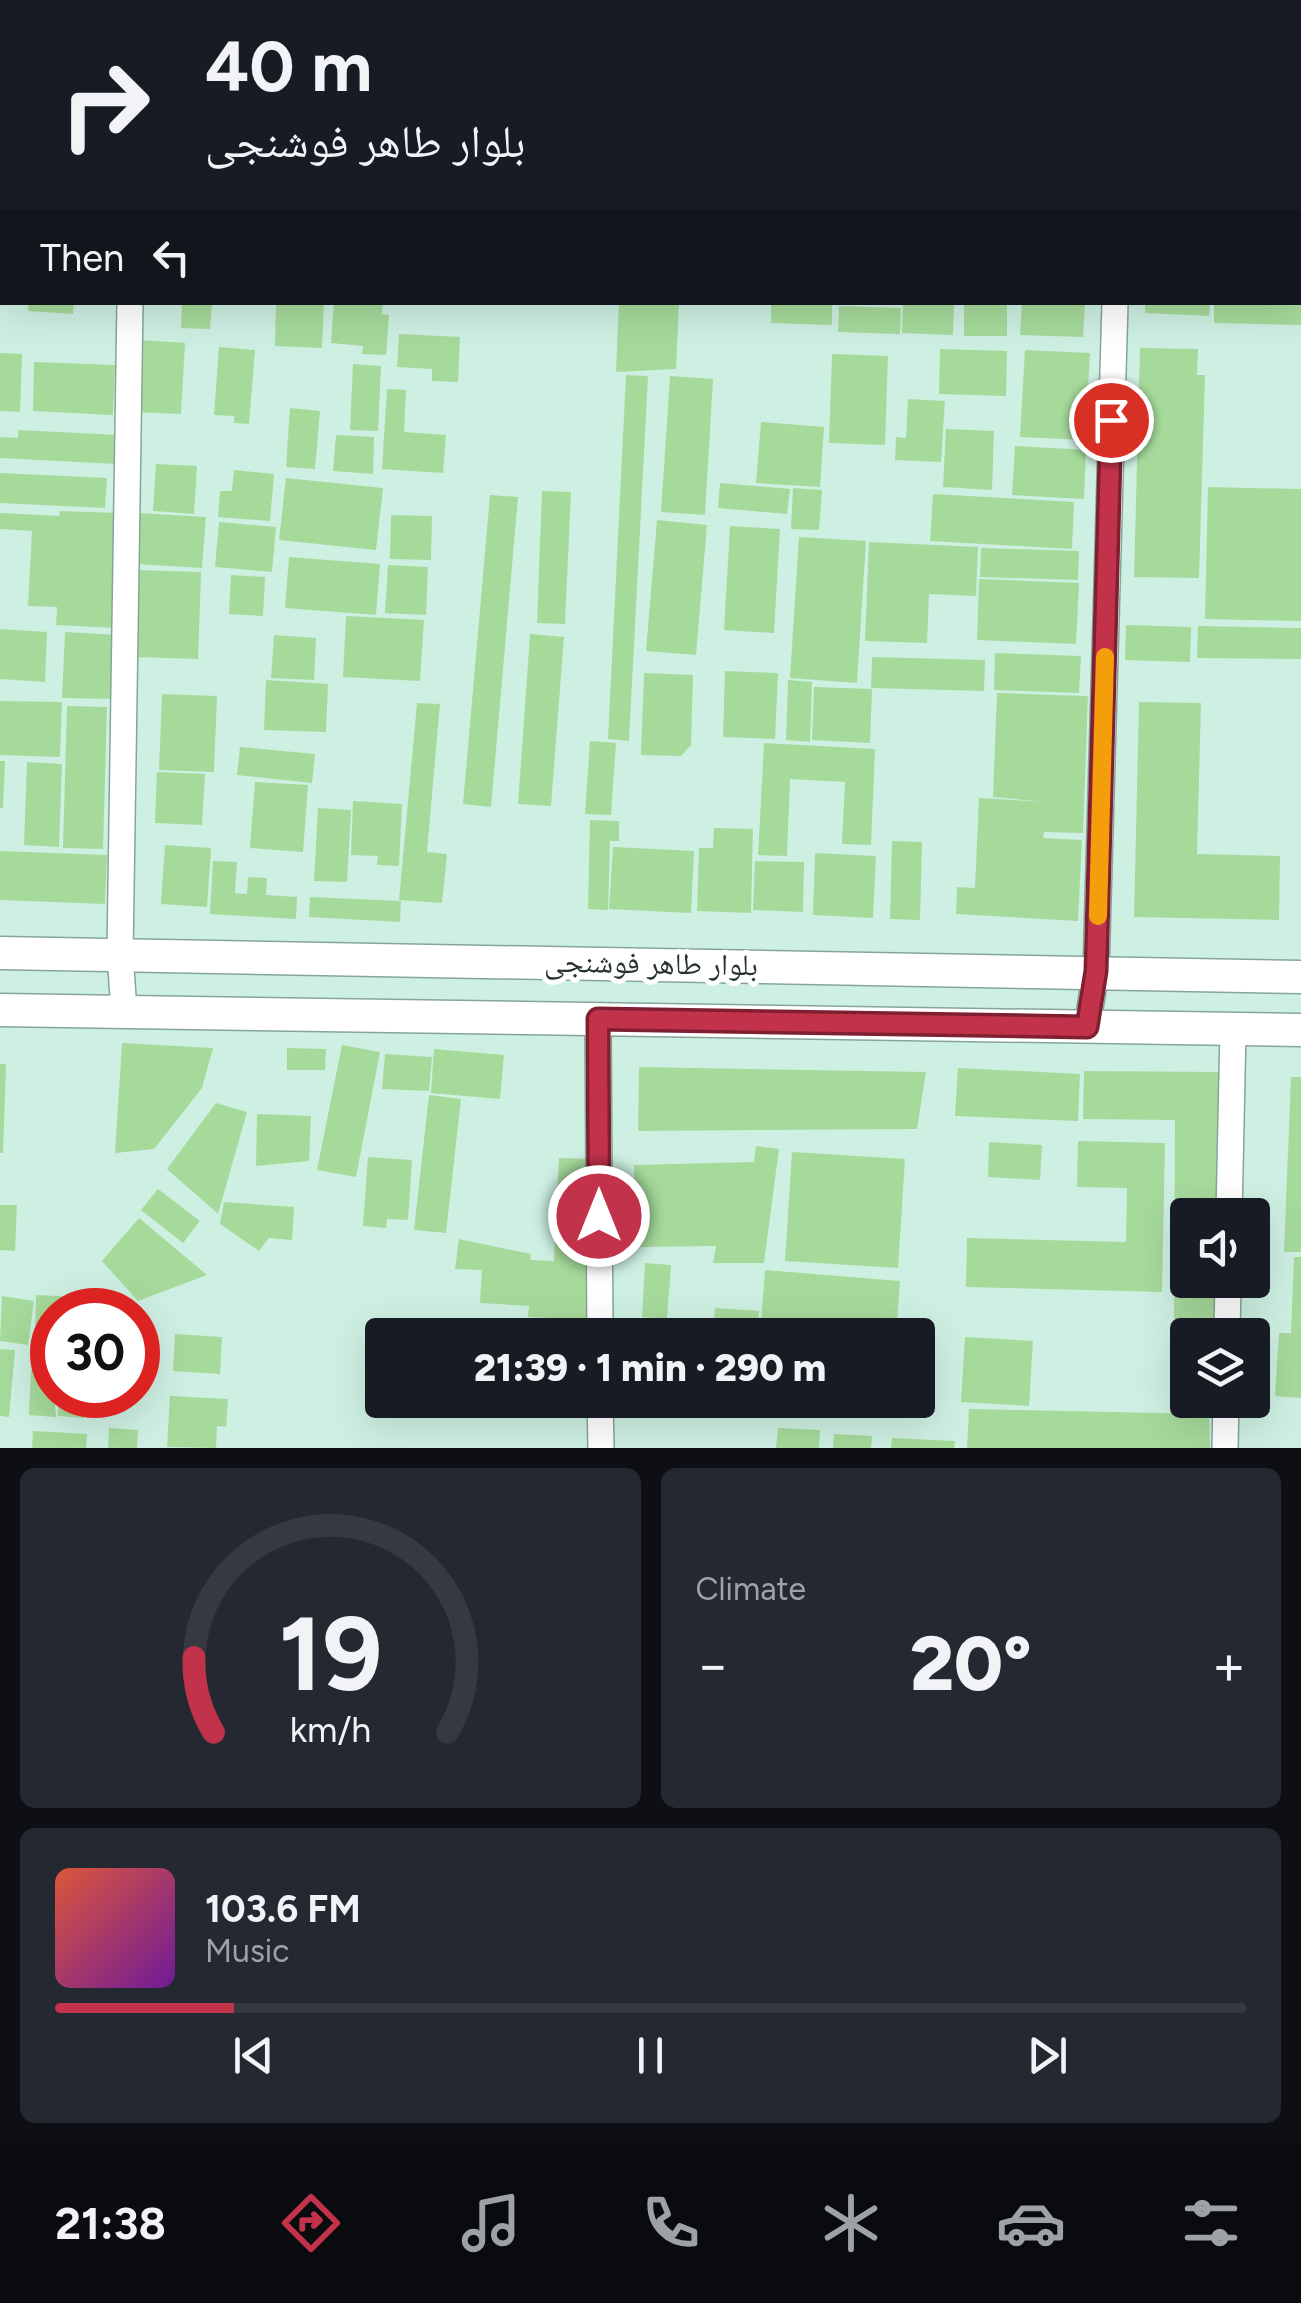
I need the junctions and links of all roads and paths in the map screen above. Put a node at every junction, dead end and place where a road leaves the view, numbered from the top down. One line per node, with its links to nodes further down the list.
1 (130, 305): 4 (street)
2 (1114, 305): 5 (street)
3 (0, 953): 4 (street, بلوار طاهر فوشنجی)
4 (120, 954): 5 (street, بلوار طاهر فوشنجی); 8 (street)
5 (1096, 971): 6 (street, بلوار طاهر فوشنجی); 10 (street)
6 (1301, 977)
7 (0, 1010): 8 (street, بلوار طاهر فوشنجی)
8 (124, 1012): 9 (street, بلوار طاهر فوشنجی)
9 (598, 1019): 10 (street, بلوار طاهر فوشنجی); 14 (street)
10 (1087, 1027): 11 (street, بلوار طاهر فوشنجی)
11 (1233, 1029): 12 (street, بلوار طاهر فوشنجی); 13 (street)
12 (1301, 1030)
13 (1229, 1198)
14 (600, 1318)
15 (600, 1418): 17 (street)
16 (1226, 1418): 18 (street)
17 (600, 1448)
18 (1225, 1448)

